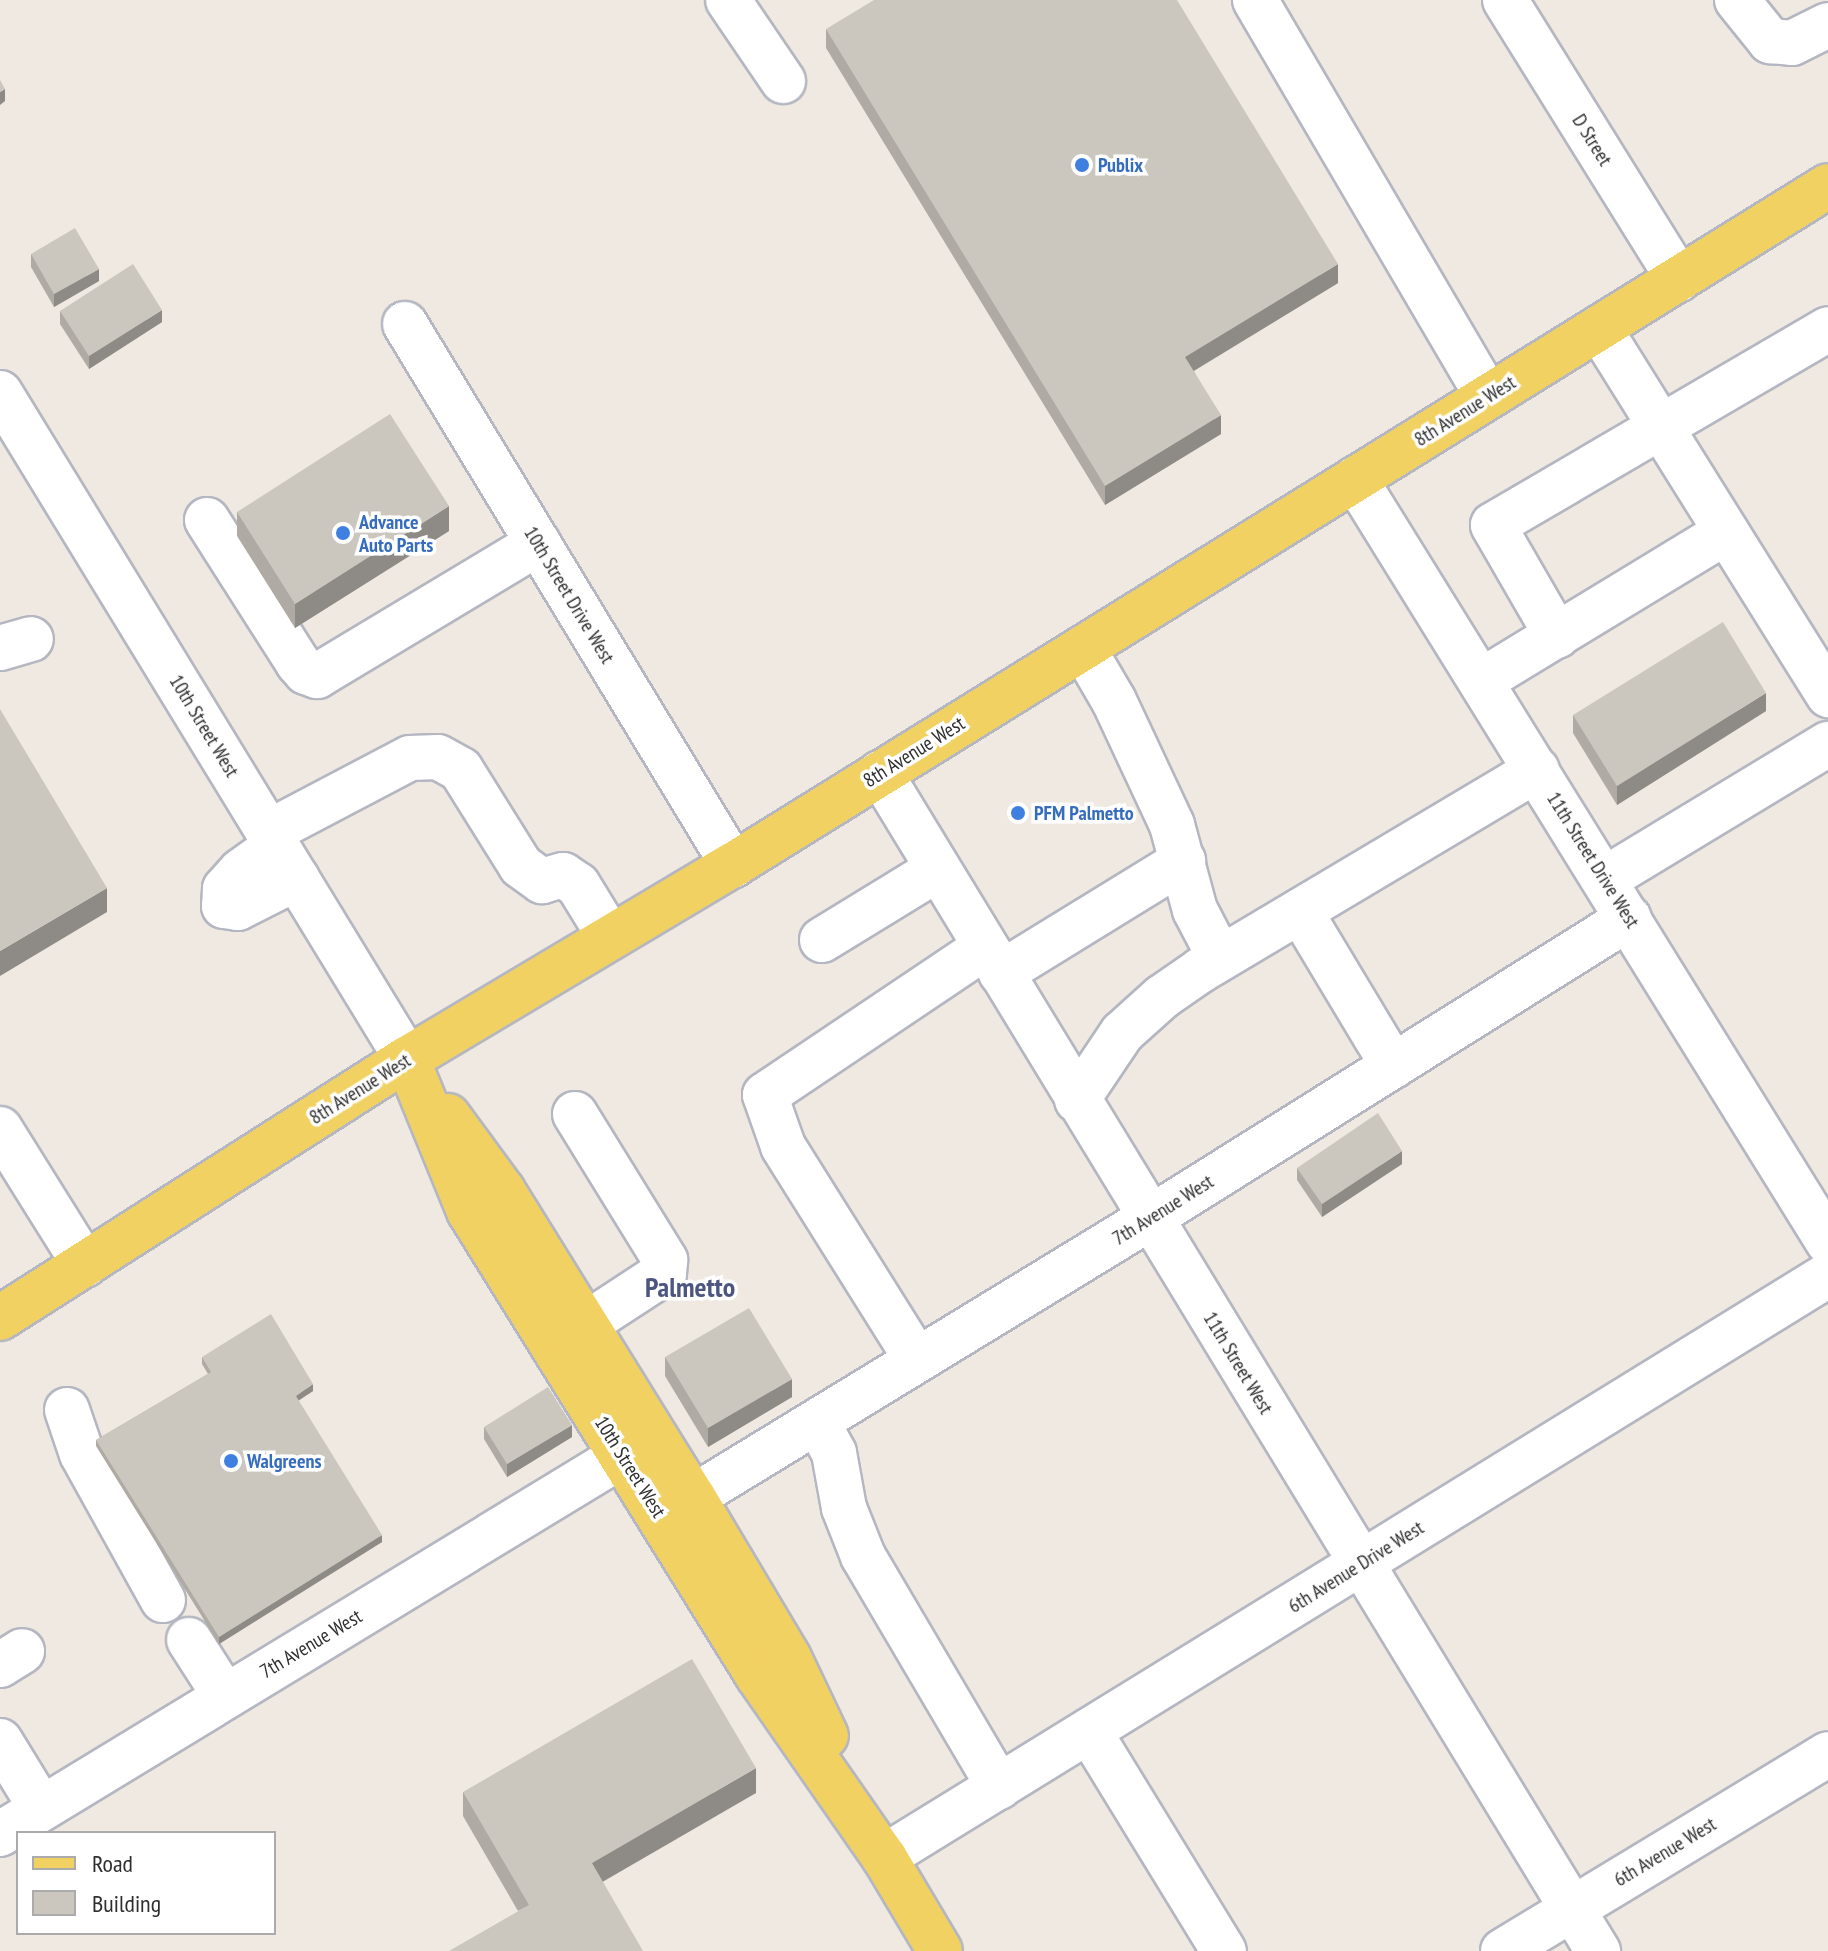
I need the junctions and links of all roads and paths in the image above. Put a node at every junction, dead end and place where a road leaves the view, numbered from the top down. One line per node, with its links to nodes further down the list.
1 (728, 0): 6 (street)
2 (1255, 0): 13 (street)
3 (1505, 0): 8 (street, D Street)
4 (1737, 0): 5 (street)
5 (1828, 25)
6 (783, 81)
7 (1828, 186): 8 (main road, 8th Avenue West)
8 (1679, 279): 10 (main road, 8th Avenue West)
9 (405, 324): 18 (street, 10th Street Drive West)
10 (1599, 328): 13 (main road, 8th Avenue West); 14 (street)
11 (1828, 329): 14 (street)
12 (0, 393): 26 (street, 10th Street West)
13 (1488, 397): 15 (main road, 8th Avenue West)
14 (1659, 425): 17 (street); 19 (street)
15 (1355, 479): 20 (main road, 8th Avenue West); 21 (street, 11th Street Drive West)
16 (207, 520): 18 (street)
17 (1726, 532): 19 (street); 22 (street)
18 (538, 543): 28 (street, 10th Street Drive West)
19 (1557, 636): 21 (street)
20 (1083, 648): 25 (main road, 8th Avenue West); 27 (street)
21 (1481, 681): 24 (street, 11th Street Drive West)
22 (1828, 695)
23 (1828, 744): 30 (street)
24 (1537, 770): 30 (street, 11th Street Drive West); 31 (street)
25 (880, 773): 28 (main road, 8th Avenue West); 29 (street, 11th Street West)
26 (281, 852): 33 (street); 37 (street, 10th Street West)
27 (1183, 861): 35 (street); 36 (street)
28 (733, 865): 33 (main road, 8th Avenue West)
29 (938, 869): 34 (street); 36 (street, 11th Street West)
30 (1605, 879): 32 (street, 11th Street Drive West)
31 (1300, 911): 35 (street); 38 (street)
32 (1629, 918): 38 (street, 7th Avenue West); 43 (street, 11th Street Drive West)
33 (610, 937): 37 (main road, 8th Avenue West)
34 (822, 940)
35 (1220, 958): 39 (street)
36 (993, 960): 39 (street, 11th Street West); 48 (street)
37 (407, 1059): 44 (main road, 8th Avenue West); 47 (main road, 10th Street West); 51 (main road, 10th Street West)
38 (1393, 1066): 42 (street, 7th Avenue West)
39 (1077, 1100): 42 (street, 11th Street West)
40 (575, 1114): 47 (street)
41 (0, 1129): 44 (street)
42 (1150, 1218): 48 (street, 7th Avenue West); 53 (street, 11th Street West)
43 (1828, 1242)
44 (85, 1265): 46 (main road, 8th Avenue West)
45 (1828, 1275): 53 (street, 6th Avenue Drive West)
46 (0, 1318)
47 (586, 1324): 52 (main road, 10th Street West)
48 (917, 1360): 50 (street, 7th Avenue West)
49 (67, 1410): 54 (street)
50 (817, 1422): 52 (street, 7th Avenue West); 60 (street)
51 (623, 1455): 56 (street, 7th Avenue West); 63 (main road, 10th Street West)
52 (693, 1497): 63 (main road, 10th Street West)
53 (1361, 1564): 57 (street, 6th Avenue Drive West); 64 (street, 11th Street West)
54 (163, 1600)
55 (189, 1640): 56 (street)
56 (225, 1696): 61 (street, 7th Avenue West)
57 (1089, 1731): 60 (street, 6th Avenue Drive West); 66 (street)
58 (0, 1741): 61 (street)
59 (1828, 1754): 64 (street, 6th Avenue West)
60 (999, 1787): 63 (street, 6th Avenue Drive West)
61 (41, 1808): 62 (street, 7th Avenue West)
62 (0, 1834)
63 (884, 1857): 65 (main road, 10th Street West)
64 (1572, 1909): 67 (street, 6th Avenue West); 68 (street, 11th Street West)
65 (940, 1951)
66 (1224, 1951)
67 (1503, 1951)
68 (1598, 1951)

